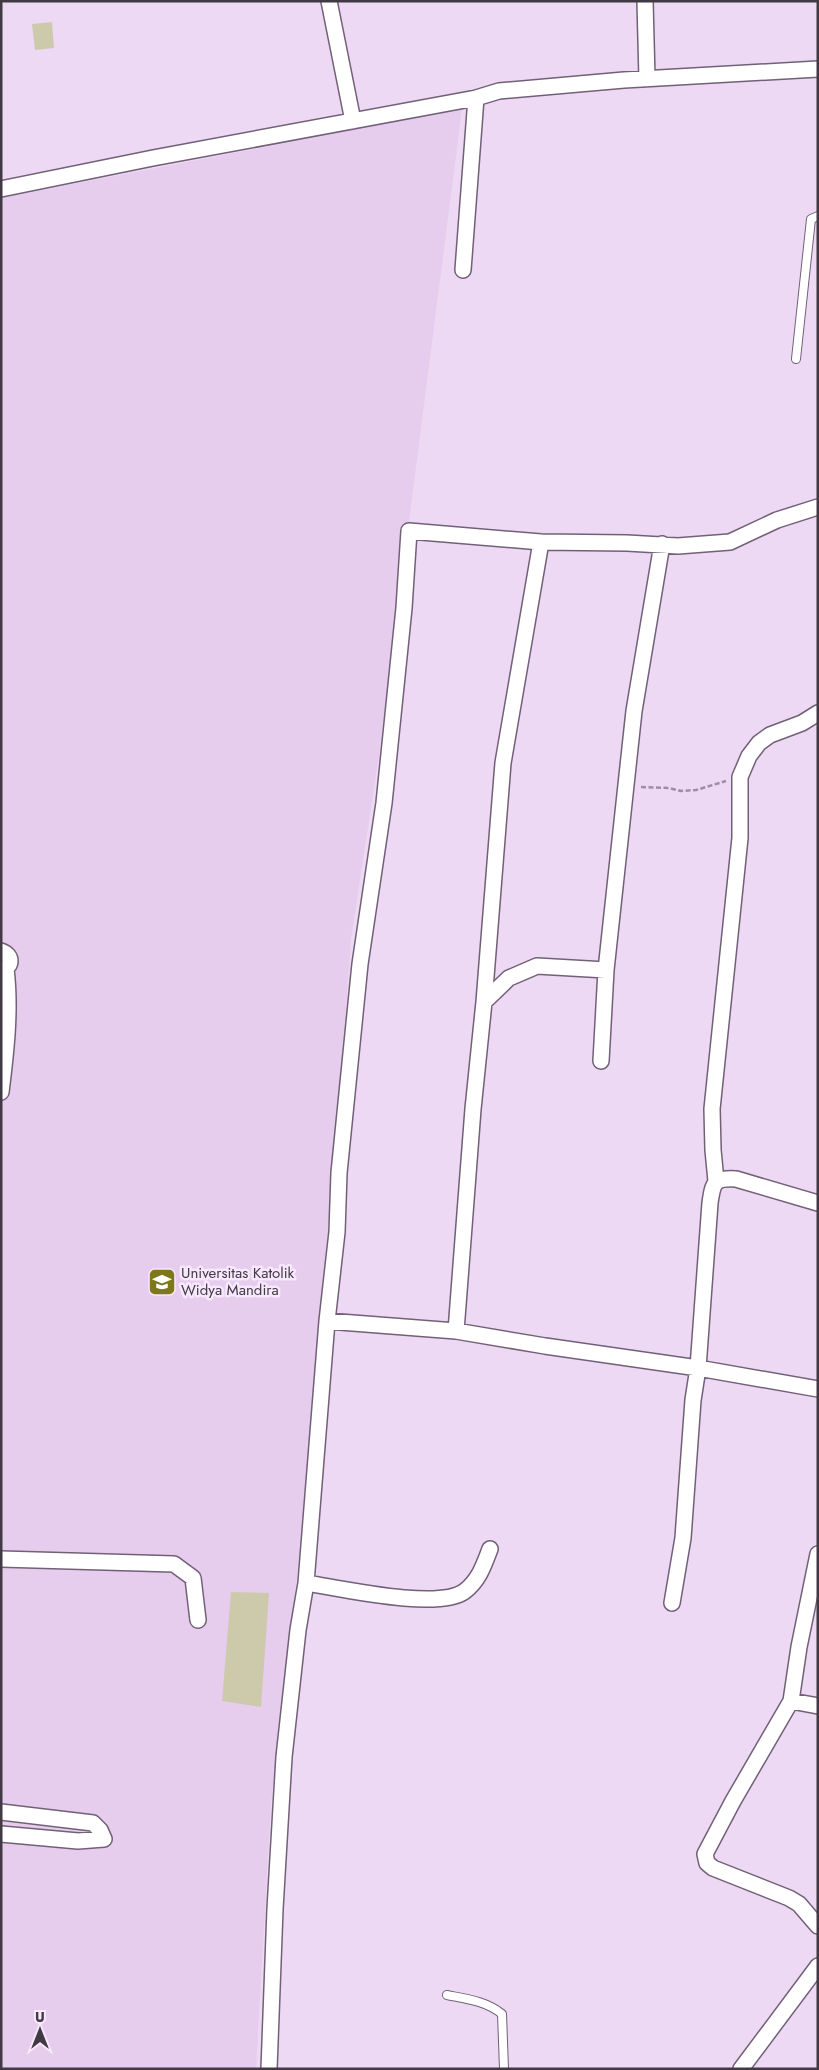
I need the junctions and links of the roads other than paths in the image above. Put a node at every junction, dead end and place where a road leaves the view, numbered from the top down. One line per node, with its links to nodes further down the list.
1 (329, 1): 6 (street)
2 (645, 1): 4 (street)
3 (818, 69): 4 (street)
4 (647, 79): 5 (street)
5 (476, 98): 6 (street); 9 (street)
6 (353, 122): 7 (street)
7 (1, 190)
8 (818, 216): 10 (lane)
9 (463, 270)
10 (796, 359)
11 (818, 506): 13 (street)
12 (541, 542): 13 (street); 18 (street); 23 (street)
13 (662, 544): 17 (street)
14 (818, 712): 21 (street)
15 (1, 951): 16 (street)
16 (4, 970): 20 (street)
17 (606, 970): 18 (street); 19 (street)
18 (484, 1002): 24 (street)
19 (601, 1061)
20 (1, 1092)
21 (716, 1181): 22 (street); 25 (street)
22 (818, 1203)
23 (327, 1321): 24 (street); 30 (street)
24 (456, 1331): 25 (street)
25 (698, 1368): 26 (street); 31 (street)
26 (818, 1389)
27 (490, 1549): 30 (street)
28 (818, 1554): 33 (street)
29 (1, 1559): 32 (street)
30 (306, 1582): 40 (street)
31 (672, 1603)
32 (198, 1620)
33 (791, 1701): 34 (street); 37 (street)
34 (818, 1706)
35 (1, 1812): 36 (street)
36 (1, 1834)
37 (818, 1926)
38 (818, 1966): 42 (street)
39 (447, 1995): 41 (lane)
40 (269, 2069)
41 (504, 2069)
42 (741, 2069)

